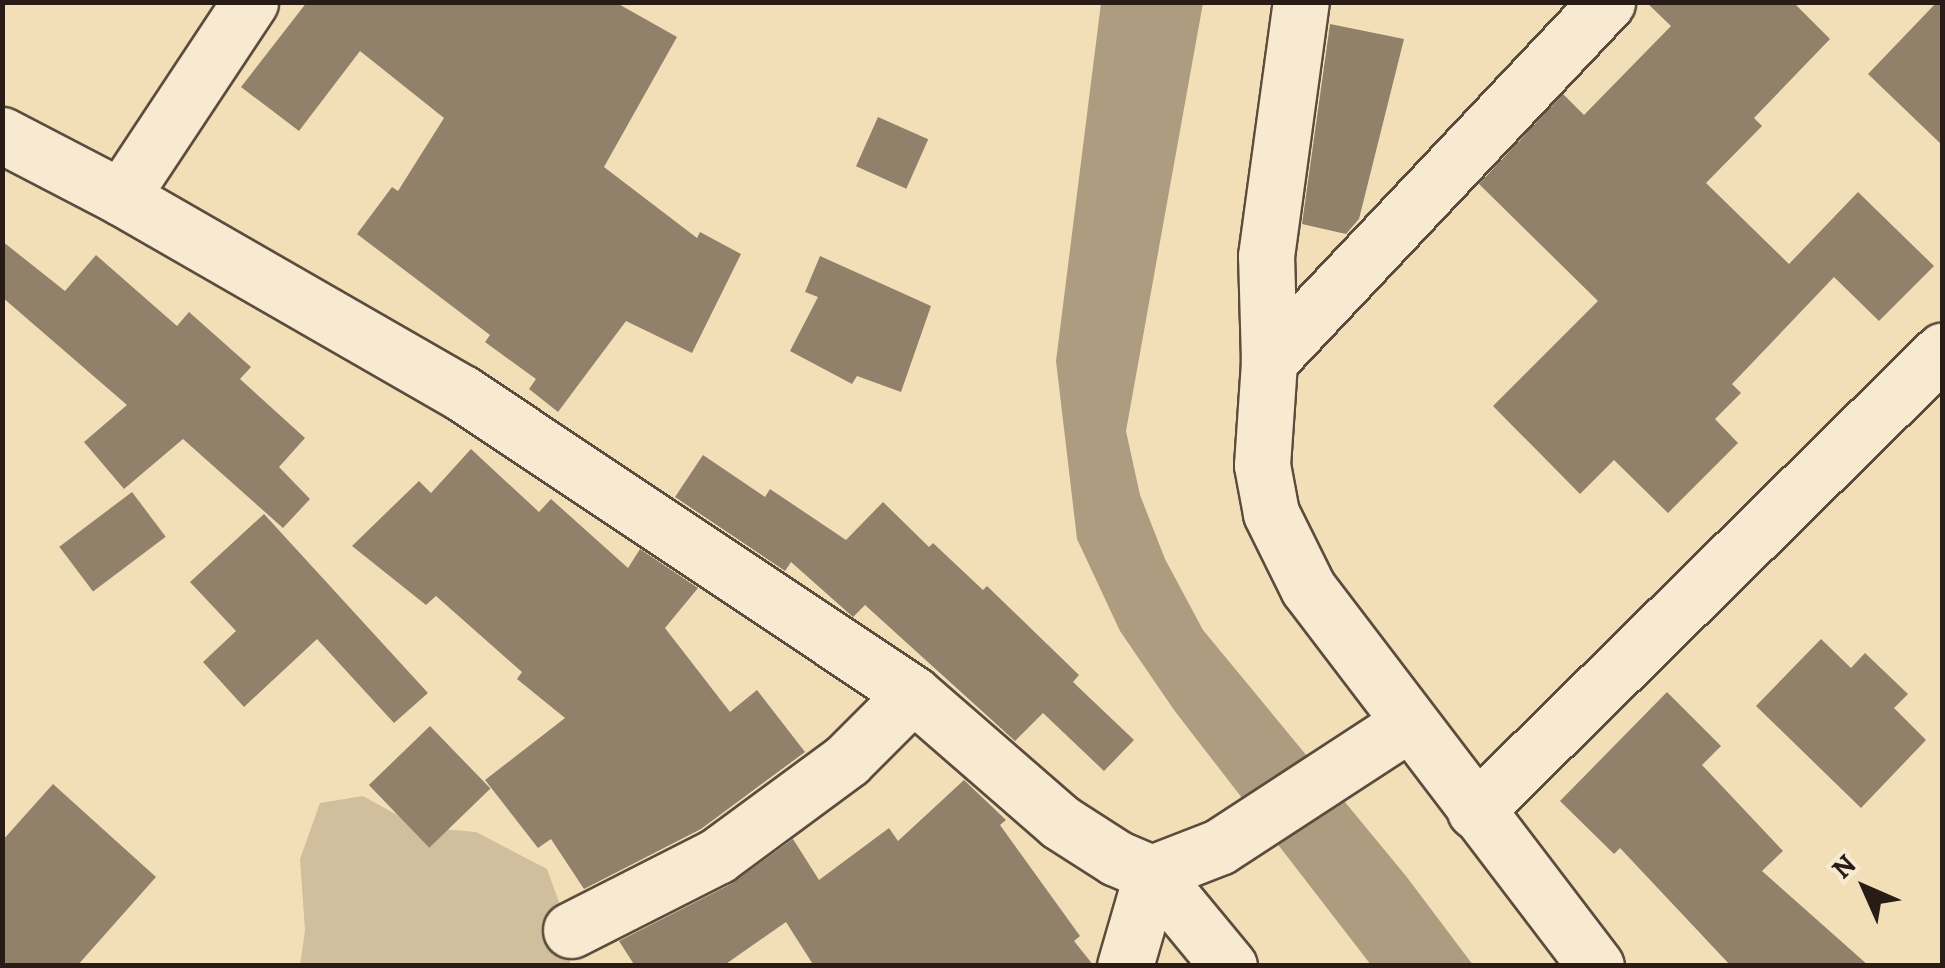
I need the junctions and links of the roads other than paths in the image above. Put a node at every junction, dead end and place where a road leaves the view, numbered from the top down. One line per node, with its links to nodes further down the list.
1 (250, 2): 5 (street)
2 (1302, 2): 7 (street)
3 (1607, 2): 7 (street)
4 (2, 135): 5 (street)
5 (121, 197): 8 (street)
6 (1942, 350): 10 (street)
7 (1268, 361): 9 (street)
8 (913, 694): 11 (street); 12 (street)
9 (1390, 736): 10 (street); 11 (street)
10 (1475, 811): 15 (street)
11 (1152, 873): 13 (street); 14 (street)
12 (571, 930)
13 (1126, 966)
14 (1229, 966)
15 (1596, 966)

